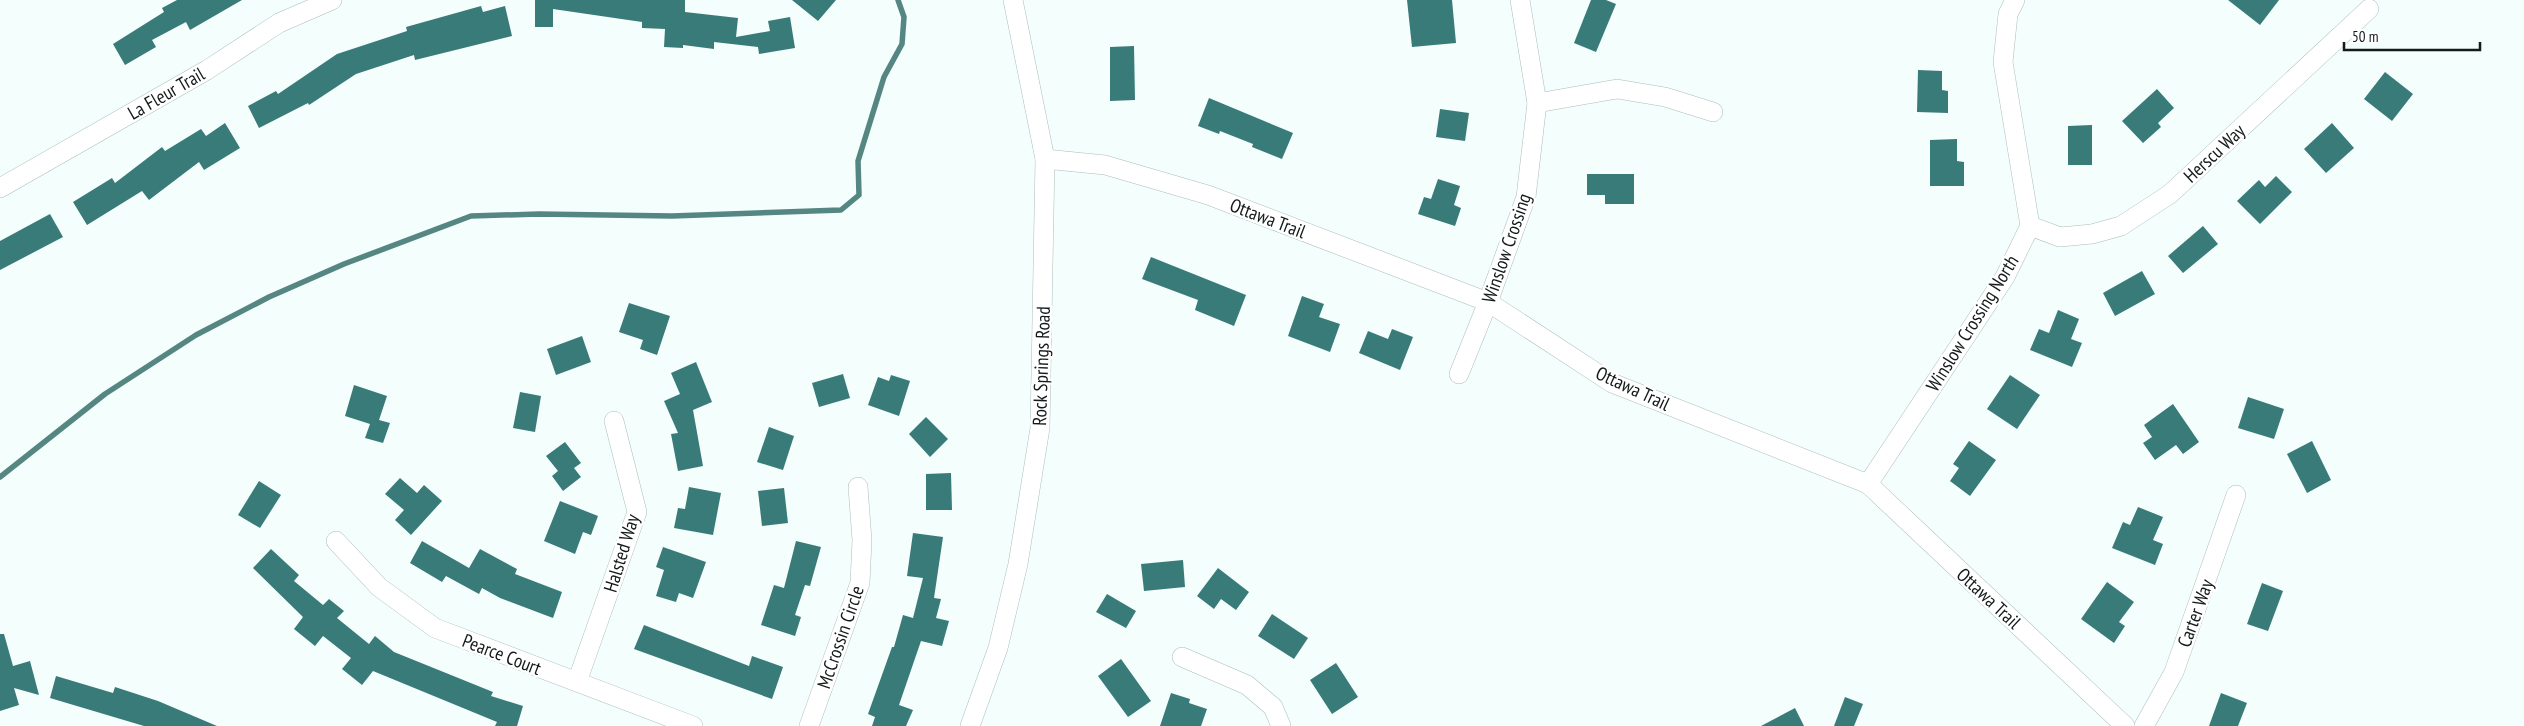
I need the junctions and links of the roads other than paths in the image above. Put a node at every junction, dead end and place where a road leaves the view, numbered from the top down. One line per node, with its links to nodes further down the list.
1 (332, 0): 9 (street, La Fleur Trail)
2 (1013, 0): 8 (street, Rock Springs Road)
3 (1520, 0): 6 (street, Winslow Crossing)
4 (2015, 0): 10 (street)
5 (2370, 8): 10 (street, Herscu Way)
6 (1537, 103): 7 (street); 11 (street, Winslow Crossing)
7 (1713, 112)
8 (1045, 158): 11 (street, Ottawa Trail); 22 (street, Rock Springs Road)
9 (0, 188)
10 (2030, 226): 14 (street, Winslow Crossing North)
11 (1488, 302): 12 (street, Winslow Crossing); 14 (street, Ottawa Trail)
12 (1459, 374)
13 (614, 421): 19 (street, Halsted Way)
14 (1868, 484): 24 (street, Ottawa Trail)
15 (858, 487): 21 (street, McCrossin Circle)
16 (2236, 495): 25 (street, Carter Way)
17 (336, 541): 19 (street, Pearce Court)
18 (1182, 657): 23 (street)
19 (577, 682): 20 (street, Pearce Court)
20 (693, 726)
21 (809, 726)
22 (970, 726)
23 (1281, 726)
24 (2125, 726)
25 (2144, 726)

